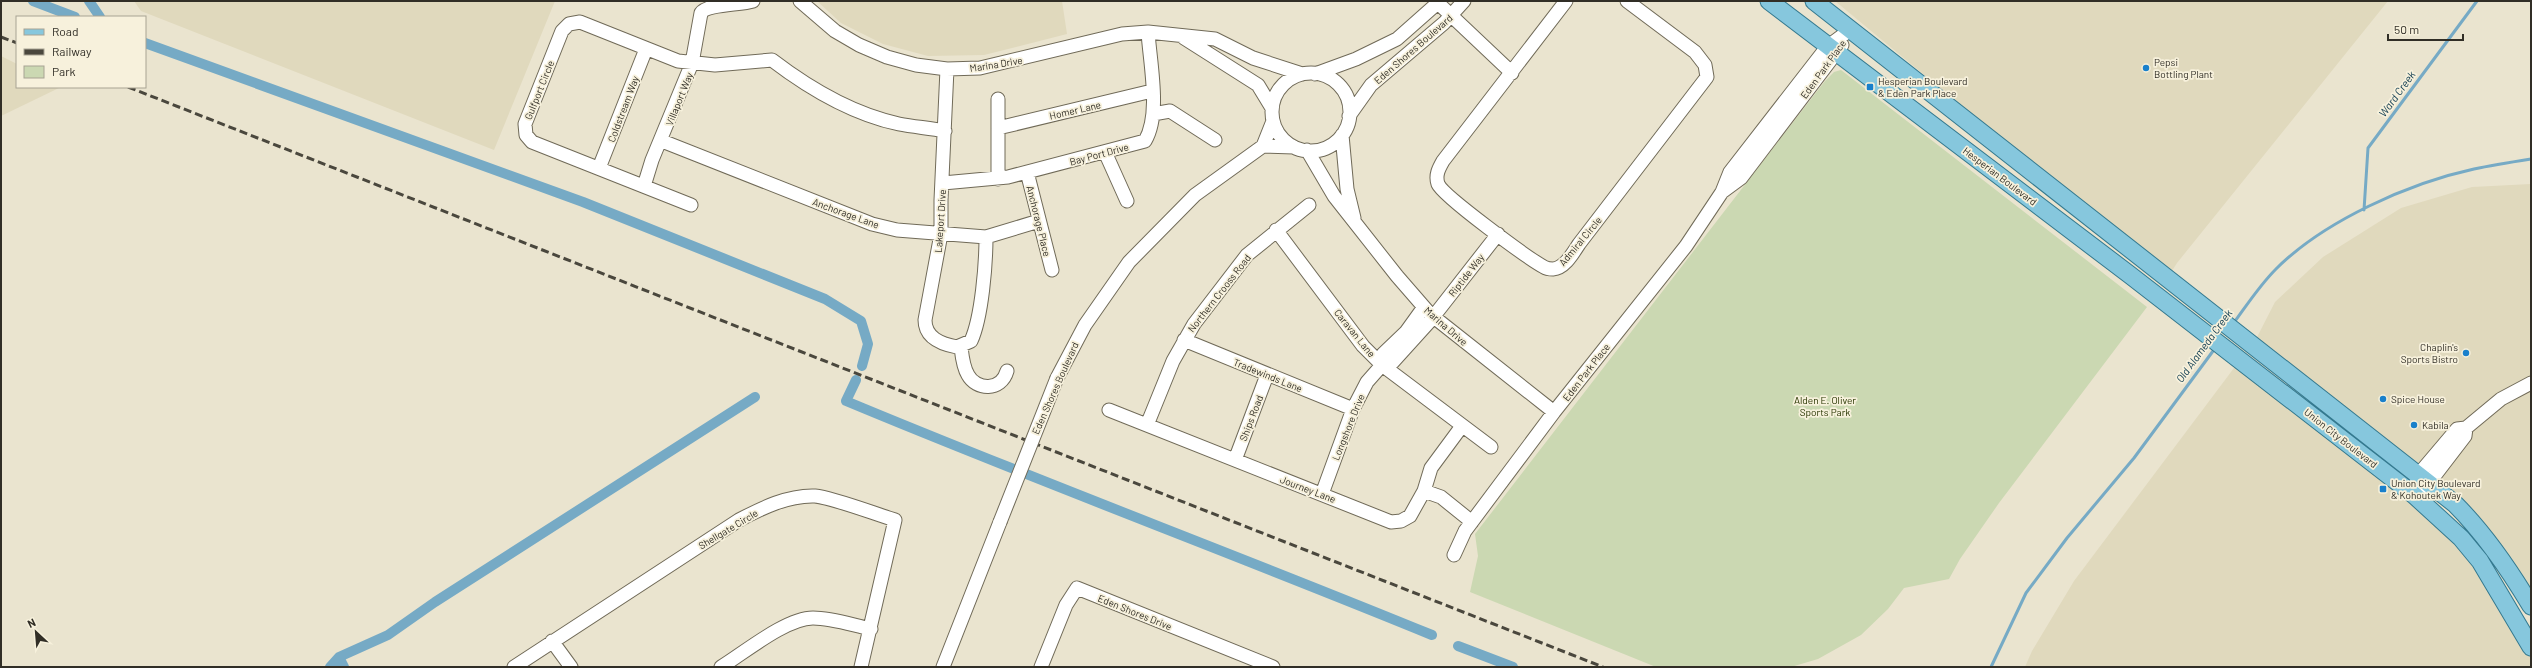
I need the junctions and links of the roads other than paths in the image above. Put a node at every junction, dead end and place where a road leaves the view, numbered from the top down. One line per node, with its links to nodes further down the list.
1 (753, 1): 15 (street, Villaport Way)
2 (800, 1): 16 (street, Marina Drive)
3 (1464, 1): 9 (street, Eden Shores Boulevard)
4 (1566, 1): 17 (street, Admiral Circle)
5 (1627, 1): 49 (street, Admiral Circle)
6 (1769, 1): 14 (main road, Hesperian Boulevard)
7 (1814, 1): 10 (main road)
8 (1439, 2): 9 (street); 19 (street, Eden Shores Boulevard)
9 (1453, 16): 17 (street); 24 (street, Eden Shores Boulevard)
10 (1850, 30): 14 (street, Eden Park Place); 27 (main road)
11 (1148, 32): 12 (street, Marina Drive); 16 (street, Marina Drive); 20 (street, Bay Port Drive)
12 (1183, 37): 18 (street, Marina Drive); 22 (street, Marina Drive)
13 (646, 49): 15 (street, Gulfport Circle); 37 (street, Coldstream Way); 37 (street, Gulfport Circle)
14 (1832, 50): 28 (main road, Hesperian Boulevard); 62 (street, Eden Park Place)
15 (692, 63): 29 (street, Gulfport Circle); 32 (street, Villaport Way)
16 (947, 69): 29 (street, Lakeport Drive)
17 (1512, 73): 49 (street, Admiral Circle)
18 (1302, 74): 19 (street); 22 (street)
19 (1315, 74): 24 (street)
20 (1152, 92): 23 (street, Bay Port Drive); 26 (street, Homer Lane)
21 (998, 99): 26 (street)
22 (1272, 108): 25 (street)
23 (1153, 114): 31 (street); 36 (street, Bay Port Drive)
24 (1349, 116): 30 (street)
25 (1273, 121): 33 (street); 34 (street)
26 (998, 128): 39 (street)
27 (1977, 129): 28 (main road); 67 (main road, Union City Boulevard)
28 (1938, 130): 55 (main road, Hesperian Boulevard)
29 (944, 131): 40 (street, Lakeport Drive)
30 (1342, 135): 35 (street); 46 (street, Marina Drive)
31 (1215, 140)
32 (662, 141): 41 (street, Villaport Way); 48 (street, Anchorage Lane)
33 (1263, 146): 34 (street); 81 (street, Eden Shores Boulevard, bridge)
34 (1294, 147): 35 (street)
35 (1307, 150): 46 (street, Marina Drive)
36 (1105, 152): 38 (street, Bay Port Drive); 42 (street)
37 (599, 168): 41 (street, Gulfport Circle)
38 (1027, 172): 39 (street, Bay Port Drive); 45 (street, Anchorage Place)
39 (998, 179): 40 (street, Bay Port Drive)
40 (943, 183): 48 (street, Lakeport Drive)
41 (644, 186): 43 (street, Gulfport Circle)
42 (1127, 201)
43 (691, 205)
44 (1309, 205): 47 (street, Northern Crooss Road)
45 (1039, 221): 50 (street, Anchorage Lane); 51 (street, Anchorage Place)
46 (1355, 222): 52 (street, Marina Drive)
47 (1276, 230): 53 (street, Northern Crooss Road); 56 (street, Caravan Lane)
48 (941, 234): 50 (street, Anchorage Lane); 54 (street, Lakeport Drive)
49 (1498, 234): 52 (street, Riptide Way)
50 (986, 237): 54 (street)
51 (1052, 270)
52 (1429, 312): 56 (street, Longshore Drive); 62 (street, Marina Drive)
53 (1184, 340): 58 (street, Tradewinds Lane); 63 (street, Northern Crooss Road)
54 (961, 347): 57 (street)
55 (2229, 352): 70 (main road, Union City Boulevard)
56 (1382, 365): 60 (street, Longshore Drive); 64 (street, Caravan Lane)
57 (1007, 371)
58 (1267, 375): 60 (street, Tradewinds Lane); 66 (street, Ships Road)
59 (2531, 383): 67 (street)
60 (1353, 409): 69 (street, Longshore Drive)
61 (1110, 410): 63 (street, Journey Lane)
62 (1554, 412): 71 (street, Eden Park Place)
63 (1147, 425): 66 (street, Journey Lane)
64 (1462, 426): 65 (street, Caravan Lane); 68 (street, Journey Lane)
65 (1491, 447)
66 (1235, 460): 69 (street, Journey Lane)
67 (2424, 479): 70 (street); 73 (main road, Union City Boulevard)
68 (1424, 491): 69 (street, Journey Lane); 71 (street)
69 (1322, 494)
70 (2414, 495): 76 (main road, Union City Boulevard)
71 (1472, 522): 72 (street, Eden Park Place)
72 (1454, 556)
73 (2531, 606)
74 (871, 629): 75 (street, Shellgate Circle); 79 (street); 80 (street, Shellgate Circle)
75 (552, 641): 77 (street); 78 (street)
76 (2531, 647)
77 (514, 667)
78 (570, 667)
79 (721, 667)
80 (861, 667)
81 (943, 667)
82 (1041, 667): 83 (street, Eden Shores Drive)
83 (1273, 667)

